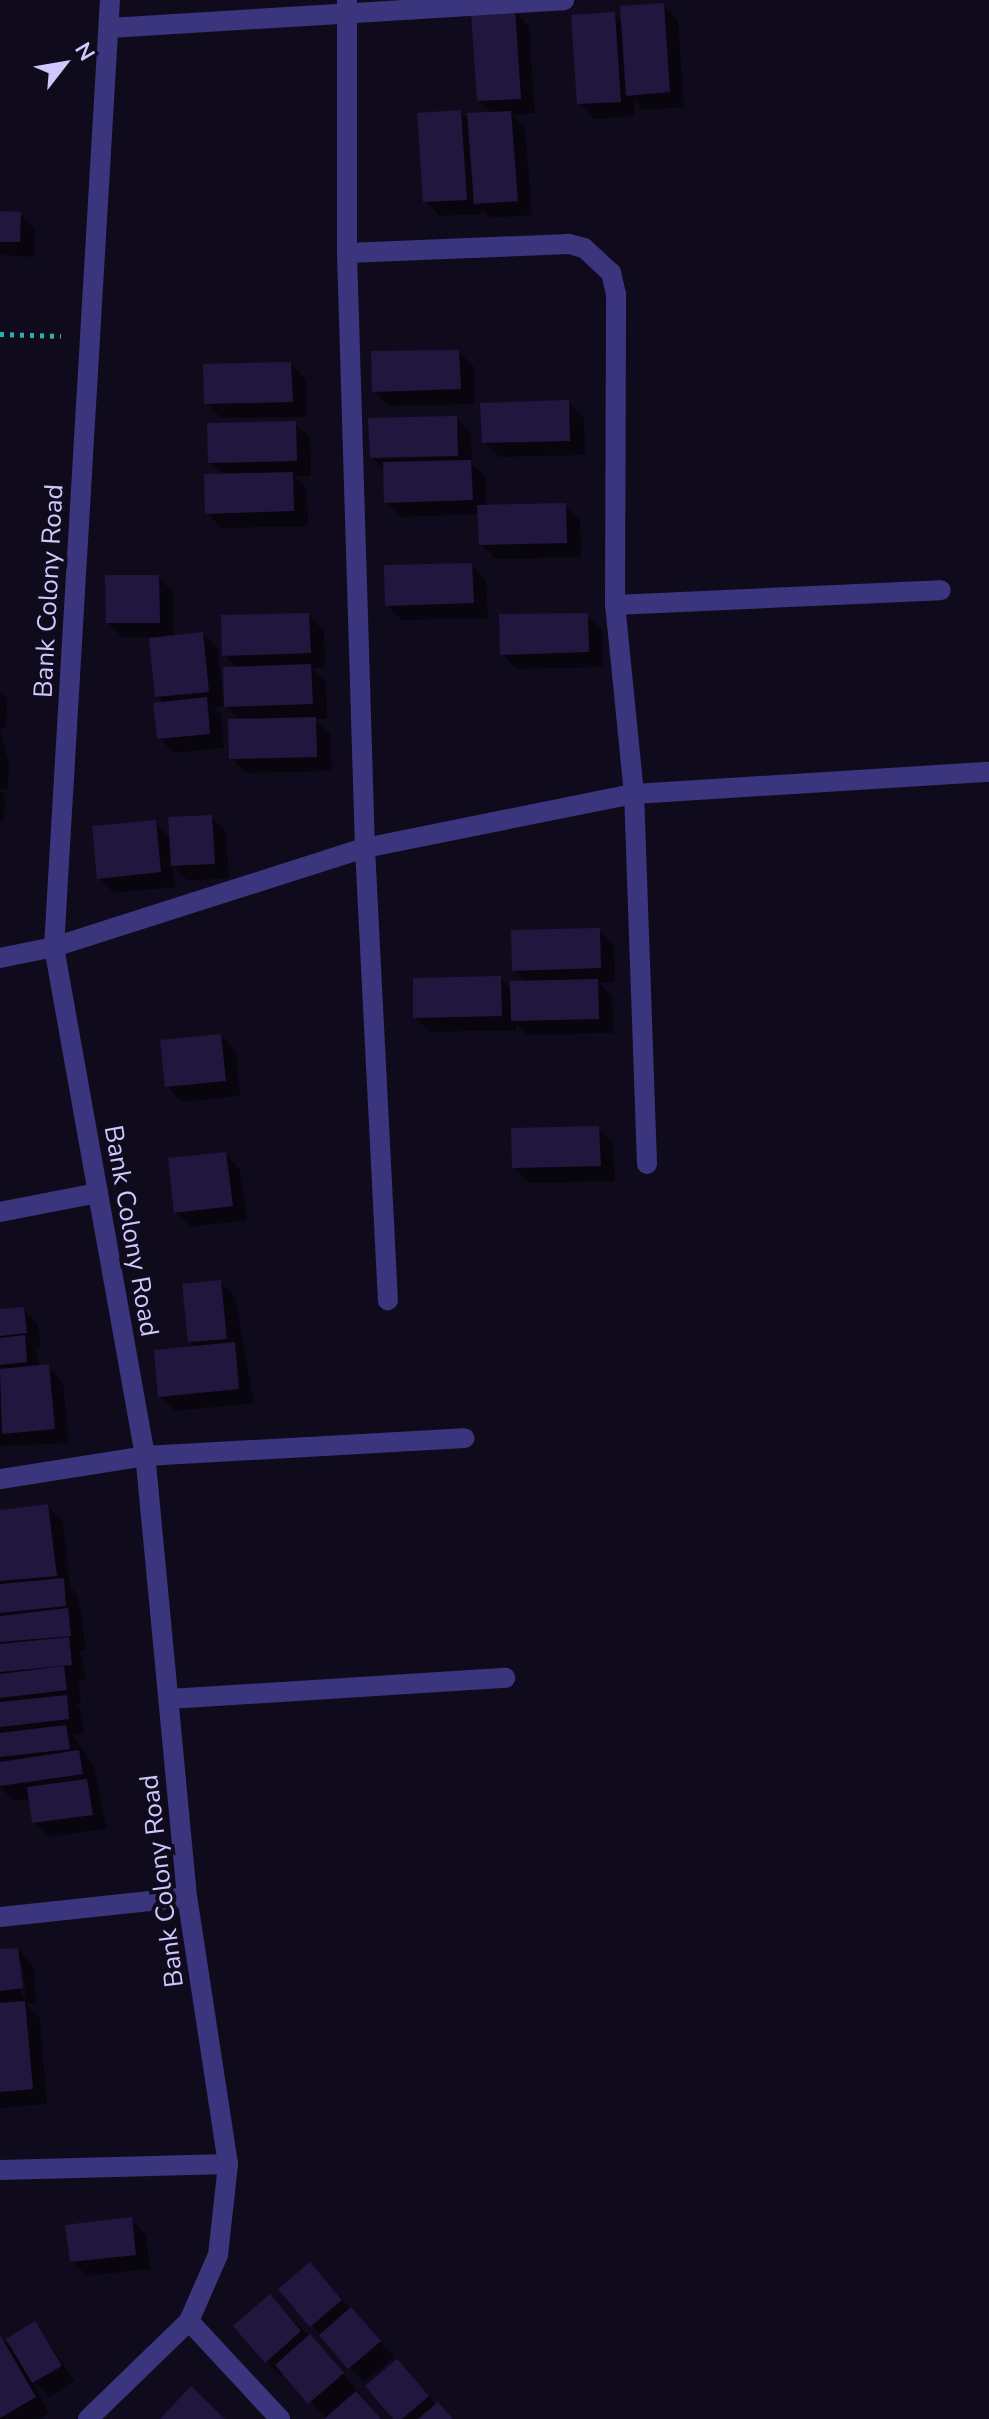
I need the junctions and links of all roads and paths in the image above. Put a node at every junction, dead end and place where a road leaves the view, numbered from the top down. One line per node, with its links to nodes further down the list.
1 (110, 0): 4 (street, Bank Colony Road)
2 (564, 0): 3 (street)
3 (347, 5): 4 (street); 5 (street)
4 (109, 28): 7 (street, Bank Colony Road)
5 (347, 253): 9 (street); 12 (street)
6 (0, 334): 7 (path)
7 (90, 336): 13 (street, Bank Colony Road)
8 (941, 590): 9 (street)
9 (615, 605): 11 (street)
10 (988, 772): 11 (street)
11 (634, 794): 12 (street); 15 (street)
12 (365, 848): 13 (street); 18 (street)
13 (54, 947): 14 (street); 16 (street, Bank Colony Road)
14 (0, 958)
15 (647, 1164)
16 (98, 1193): 17 (street); 20 (street, Bank Colony Road)
17 (0, 1212)
18 (388, 1300)
19 (464, 1438): 20 (street)
20 (145, 1456): 21 (street); 23 (street, Bank Colony Road)
21 (0, 1479)
22 (505, 1678): 23 (street)
23 (169, 1699): 24 (street, Bank Colony Road)
24 (187, 1897): 25 (street); 26 (street, Bank Colony Road)
25 (0, 1917)
26 (228, 2164): 27 (street); 28 (street, Bank Colony Road)
27 (0, 2170)
28 (189, 2321): 29 (street, Bank Colony Road); 30 (street)
29 (88, 2419)
30 (280, 2419)

